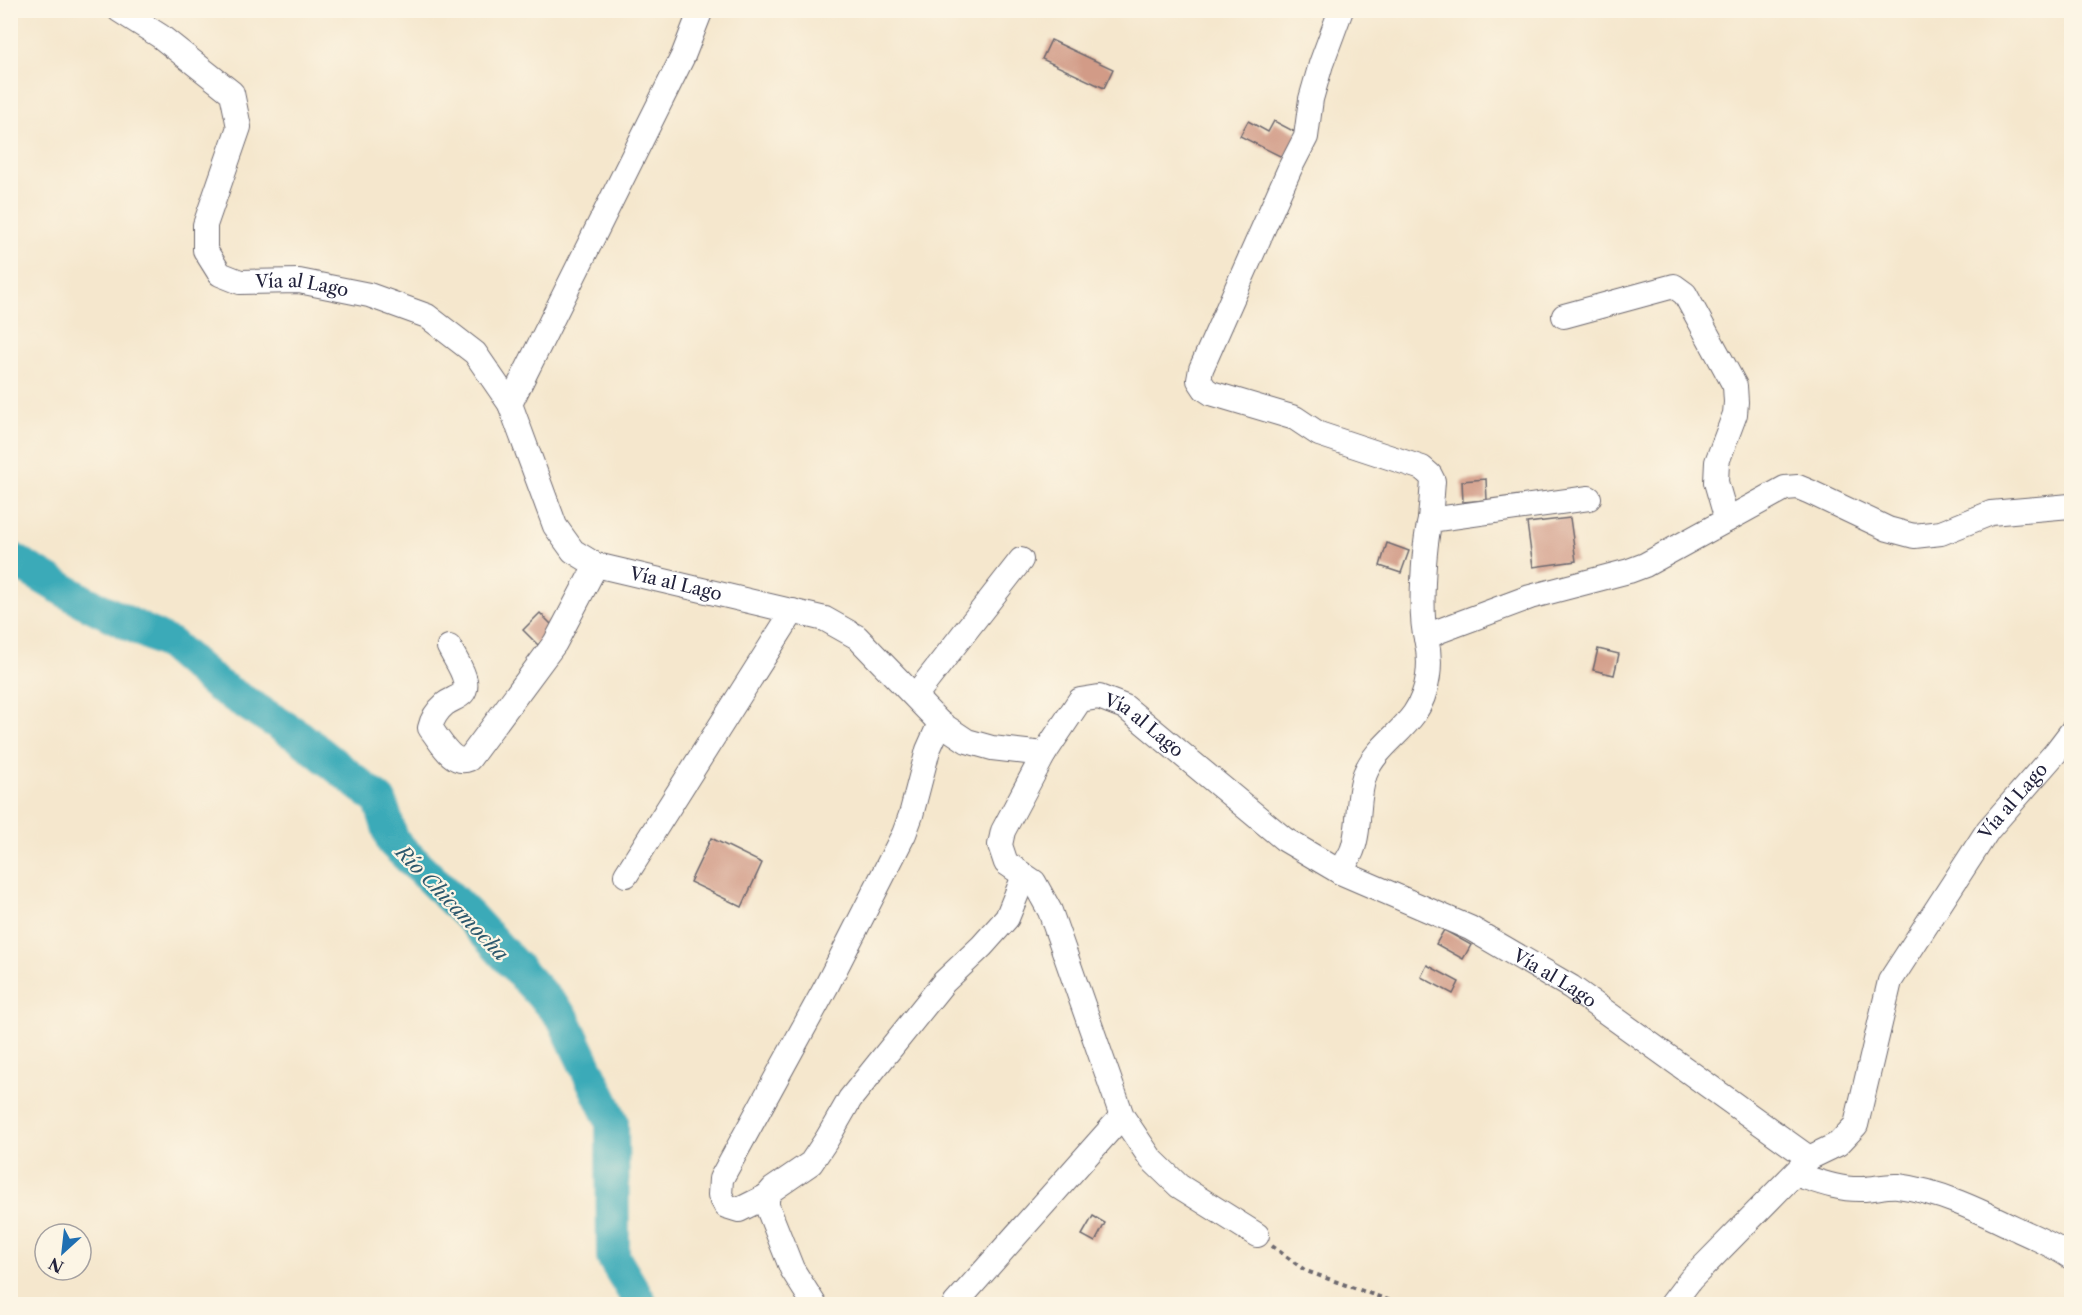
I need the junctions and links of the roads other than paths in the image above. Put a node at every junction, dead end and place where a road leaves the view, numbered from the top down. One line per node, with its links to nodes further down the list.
1 (119, 10): 5 (street, Vía al Lago)
2 (701, 10): 5 (street)
3 (1341, 10): 8 (street)
4 (1564, 316): 9 (street)
5 (510, 404): 11 (street, Vía al Lago)
6 (1589, 498): 8 (street)
7 (2071, 505): 9 (street)
8 (1430, 520): 13 (street)
9 (1727, 520): 13 (street)
10 (1021, 560): 15 (street)
11 (596, 565): 12 (street, Vía al Lago); 14 (street)
12 (793, 611): 15 (street, Vía al Lago); 20 (street)
13 (1426, 638): 19 (street)
14 (449, 647)
15 (915, 696): 16 (street, Vía al Lago)
16 (940, 723): 18 (street, Vía al Lago); 24 (street)
17 (2072, 731): 23 (street, Vía al Lago)
18 (1044, 754): 19 (street, Vía al Lago); 21 (street)
19 (1340, 872): 23 (street, Vía al Lago)
20 (626, 875)
21 (1024, 876): 22 (street); 24 (street)
22 (1122, 1116): 25 (street); 28 (street)
23 (1802, 1166): 26 (street); 29 (street)
24 (767, 1196): 27 (street)
25 (1257, 1235)
26 (2072, 1258)
27 (814, 1305)
28 (955, 1305)
29 (1672, 1305)

